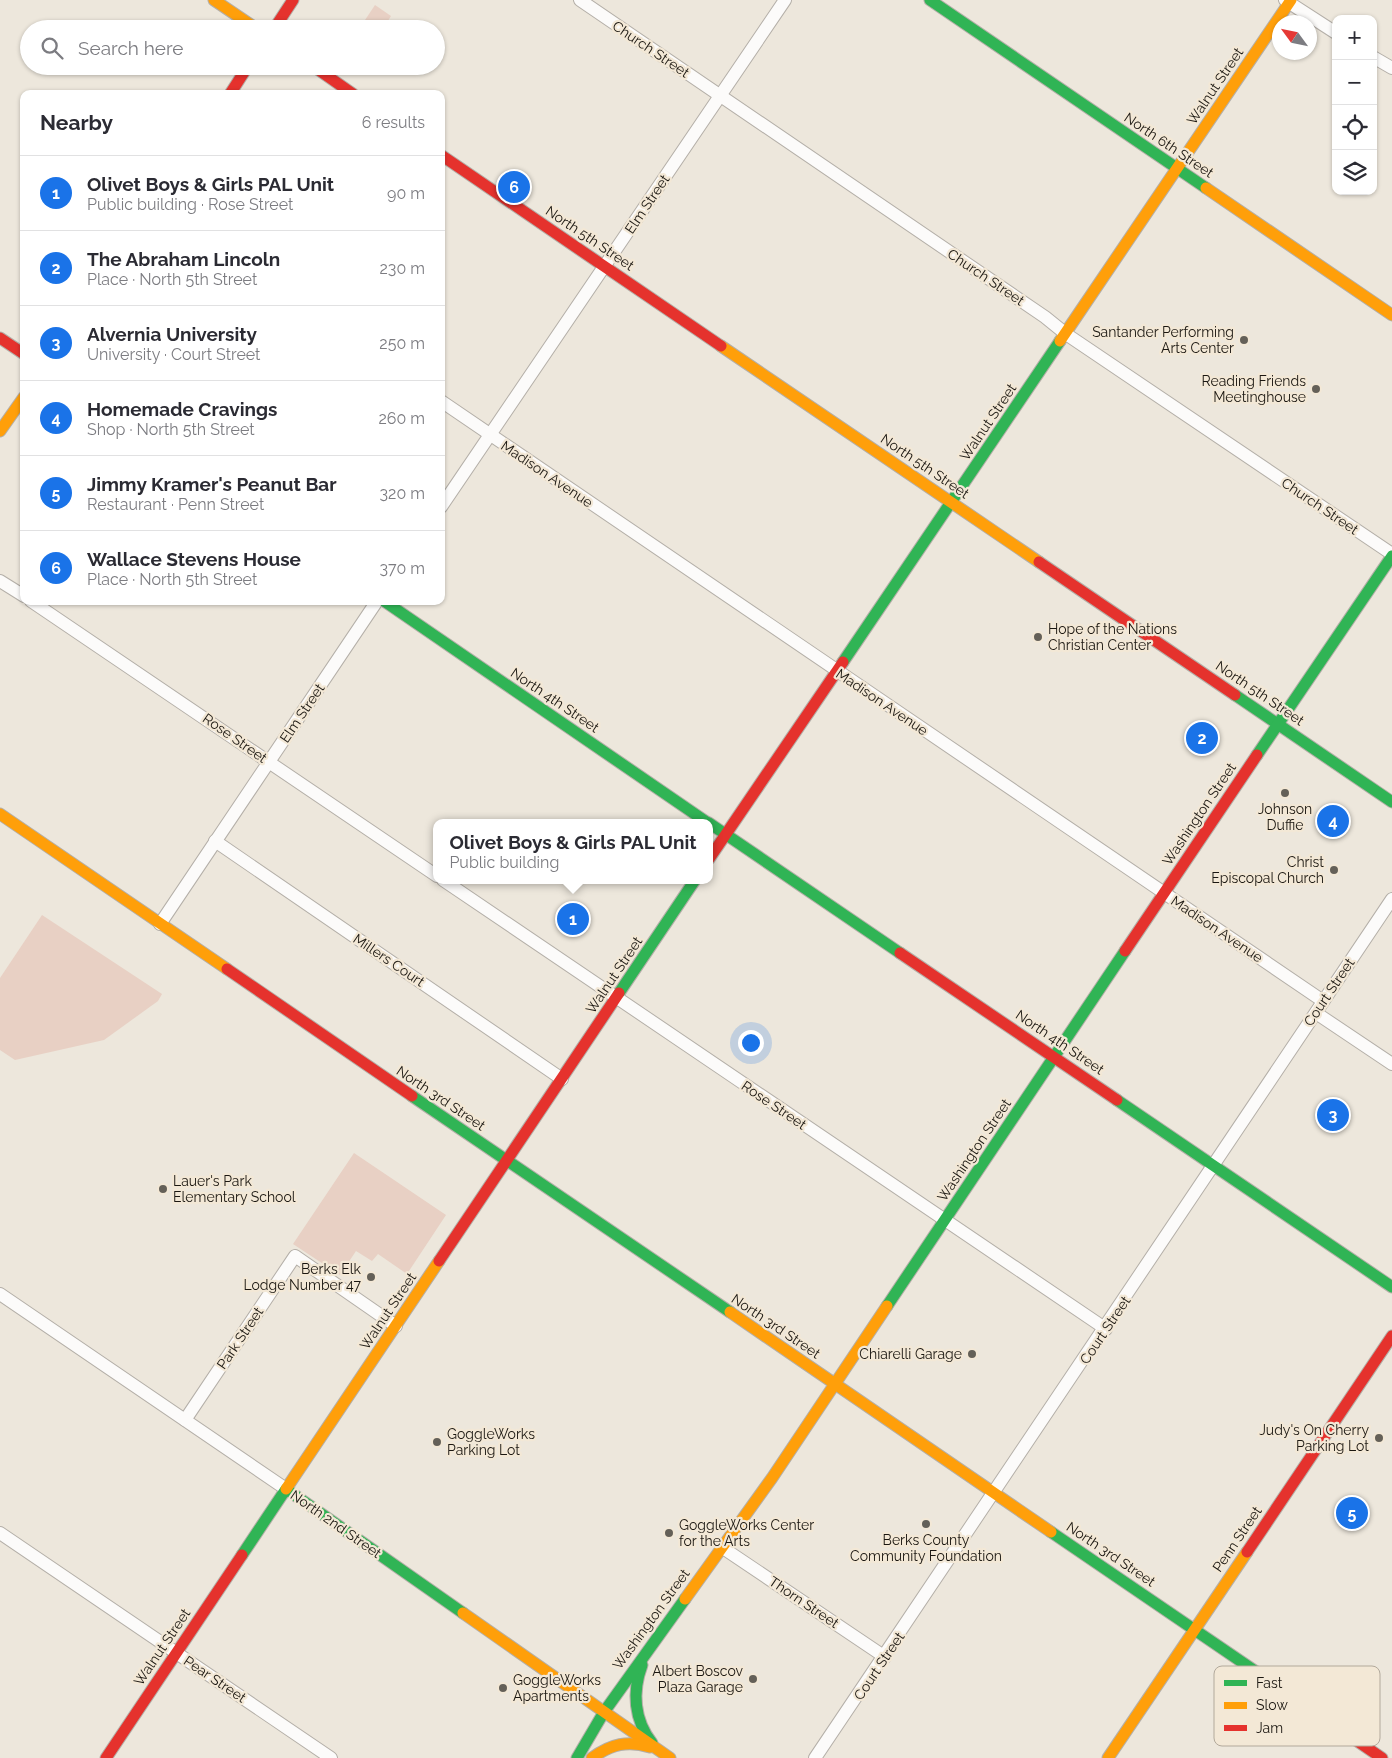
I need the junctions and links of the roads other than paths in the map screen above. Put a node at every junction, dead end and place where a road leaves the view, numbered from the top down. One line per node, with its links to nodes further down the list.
1 (214, 0): 7 (main road)
2 (294, 0): 8 (main road)
3 (580, 0): 16 (street, Church Street)
4 (785, 0): 16 (street, Elm Street)
5 (930, 0): 18 (main road, North 6th Street)
6 (1288, 1): 9 (street); 18 (main road, Walnut Street)
7 (244, 20)
8 (280, 20)
9 (1332, 30)
10 (1377, 59): 11 (street)
11 (1392, 68)
12 (242, 75): 14 (main road)
13 (326, 75): 15 (main road)
14 (233, 90)
15 (347, 90)
16 (720, 96): 19 (street, Elm Street); 21 (street, Church Street)
17 (445, 158): 19 (main road, North 5th Street)
18 (1177, 169): 20 (main road, North 6th Street); 21 (main road, Walnut Street)
19 (604, 267): 27 (street, Elm Street); 29 (main road, North 5th Street)
20 (1392, 315)
21 (1066, 334): 29 (main road, Walnut Street); 30 (street, Church Street)
22 (0, 338): 23 (main road)
23 (20, 351)
24 (20, 403): 26 (main road)
25 (445, 404): 27 (street, Madison Avenue)
26 (0, 431)
27 (490, 435): 28 (street, Elm Street); 36 (street, Madison Avenue)
28 (445, 501)
29 (952, 502): 36 (main road, Walnut Street); 37 (main road, North 5th Street)
30 (1392, 555): 37 (main road, Washington Street)
31 (0, 580): 32 (street)
32 (20, 593)
33 (37, 605): 38 (street, Rose Street)
34 (374, 605): 38 (street, Elm Street)
35 (390, 605): 41 (main road, North 4th Street)
36 (837, 672): 43 (main road, Walnut Street); 49 (street, Madison Avenue)
37 (1278, 724): 39 (main road, North 5th Street); 49 (main road, Washington Street)
38 (269, 761): 44 (street, Elm Street); 46 (street, Rose Street)
39 (1392, 802)
40 (0, 814): 51 (main road, North 3rd Street)
41 (703, 819)
42 (713, 826): 43 (main road, North 4th Street)
43 (726, 835): 45 (main road, Walnut Street); 55 (main road, North 4th Street)
44 (215, 841): 51 (street, Elm Street); 57 (street, Millers Court)
45 (713, 854)
46 (433, 873)
47 (449, 884): 52 (street, Rose Street)
48 (692, 884): 52 (main road, Walnut Street)
49 (1163, 893): 53 (street, Madison Avenue); 55 (main road, Washington Street)
50 (1392, 899): 53 (street, Court Street)
51 (160, 924): 58 (main road, North 3rd Street)
52 (616, 998): 57 (main road, Walnut Street); 60 (street, Rose Street)
53 (1323, 1001): 54 (street, Court Street)
54 (1316, 1013): 56 (street); 59 (street, Court Street)
55 (1054, 1056): 59 (main road, North 4th Street); 60 (main road, Washington Street)
56 (1392, 1064)
57 (562, 1079): 58 (main road, Walnut Street)
58 (507, 1161): 63 (main road, Walnut Street); 66 (main road, North 3rd Street)
59 (1214, 1165): 61 (main road, North 4th Street); 64 (street, Court Street)
60 (945, 1220): 64 (street, Rose Street); 66 (main road, Washington Street)
61 (1392, 1287)
62 (0, 1294): 67 (street, North 2nd Street)
63 (396, 1326): 67 (street, Park Street); 68 (main road, Walnut Street)
64 (1106, 1329): 69 (street, Court Street)
65 (1392, 1336): 72 (main road, Penn Street)
66 (835, 1384): 69 (main road, North 3rd Street); 71 (main road, Washington Street)
67 (185, 1420): 68 (street, North 2nd Street)
68 (286, 1489): 74 (main road, Walnut Street); 77 (main road, North 2nd Street)
69 (995, 1494): 72 (main road, North 3rd Street); 75 (street, Court Street)
70 (0, 1533): 74 (street, Pear Street)
71 (723, 1548): 73 (main road, Washington Street); 75 (street, Thorn Street)
72 (1194, 1630): 76 (main road, North 3rd Street); 86 (main road, Penn Street)
73 (655, 1639): 77 (main road, Washington Street); 79 (main road)
74 (176, 1653): 80 (main road, Walnut Street); 81 (street, Pear Street)
75 (885, 1657): 85 (street, Court Street)
76 (1247, 1666)
77 (604, 1712): 79 (main road, North 2nd Street); 82 (main road, Washington Street)
78 (1364, 1746): 87 (main road, North 3rd Street)
79 (659, 1750): 83 (main road); 84 (main road, North 2nd Street)
80 (106, 1758)
81 (331, 1758)
82 (577, 1758)
83 (592, 1758)
84 (670, 1758)
85 (815, 1758)
86 (1108, 1758)
87 (1382, 1758)

